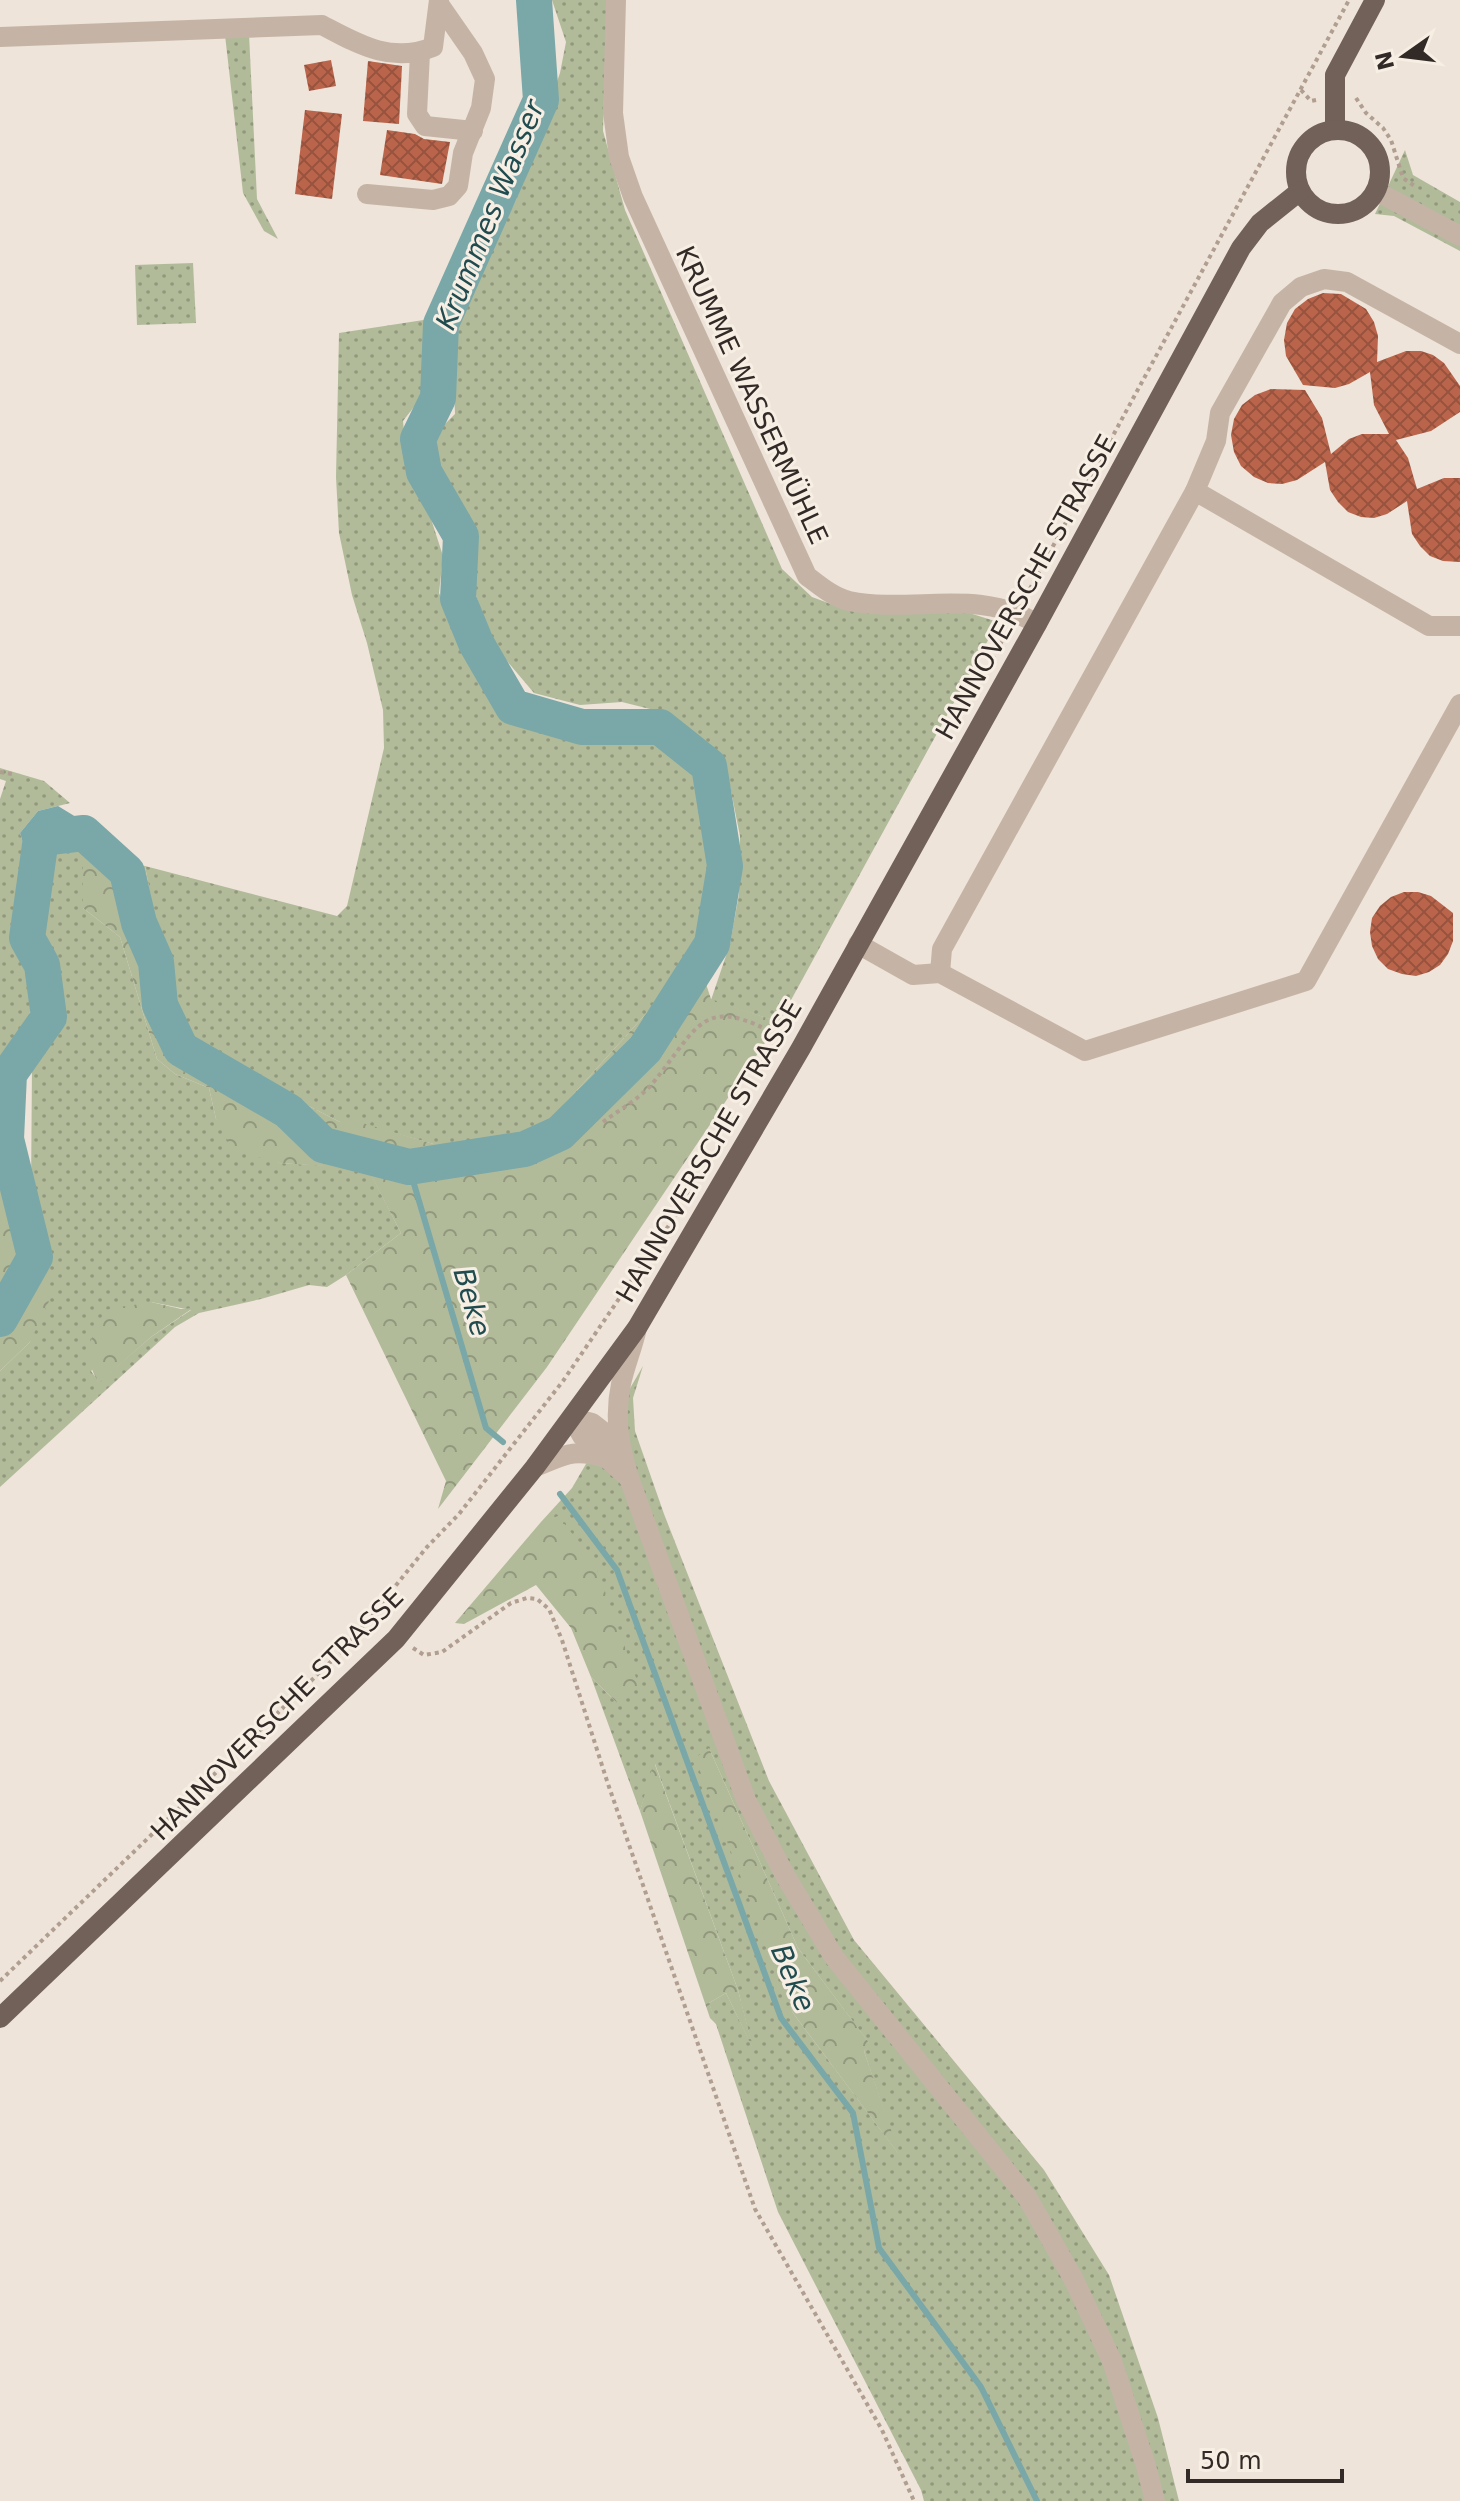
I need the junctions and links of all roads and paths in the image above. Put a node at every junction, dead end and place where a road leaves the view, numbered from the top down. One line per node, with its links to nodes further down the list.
1 (616, 0): 18 (street, KRUMME WASSERMÜHLE)
2 (1349, 0): 18 (path)
3 (1375, 0): 8 (main road)
4 (439, 2): 6 (street); 7 (street)
5 (0, 37): 6 (street)
6 (426, 50): 7 (street); 10 (street)
7 (473, 53): 10 (street)
8 (1335, 99): 9 (main road); 13 (path)
9 (1335, 129): 11 (main road); 12 (main road)
10 (473, 131): 14 (street)
11 (1300, 191): 12 (main road); 19 (main road, HANNOVERSCHE STRASSE)
12 (1376, 191): 15 (street)
13 (1424, 192)
14 (367, 194)
15 (1460, 236)
16 (1460, 344): 17 (street)
17 (1195, 491): 20 (street); 27 (street)
18 (1018, 611): 19 (street, KRUMME WASSERMÜHLE); 22 (path)
19 (1037, 624): 26 (main road, HANNOVERSCHE STRASSE)
20 (1460, 626): 21 (street)
21 (1460, 634)
22 (988, 667)
23 (1460, 704): 27 (street)
24 (0, 772): 25 (path)
25 (12, 774)
26 (858, 944): 27 (street); 28 (main road, HANNOVERSCHE STRASSE)
27 (940, 973)
28 (801, 1048): 29 (path); 31 (main road, HANNOVERSCHE STRASSE)
29 (603, 1122)
30 (694, 1187): 36 (path)
31 (637, 1328): 32 (main road, HANNOVERSCHE STRASSE); 33 (street)
32 (572, 1418): 33 (street); 34 (main road, HANNOVERSCHE STRASSE)
33 (612, 1451): 34 (street); 39 (street)
34 (535, 1467): 37 (main road, HANNOVERSCHE STRASSE)
35 (408, 1645): 38 (path)
36 (0, 1981)
37 (0, 2018)
38 (914, 2501)
39 (1155, 2501)

